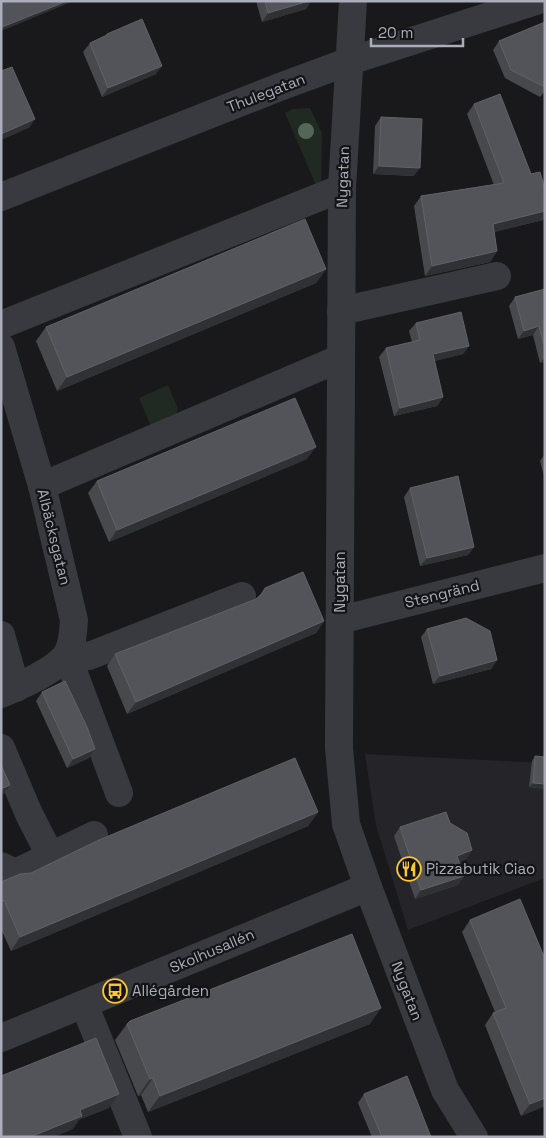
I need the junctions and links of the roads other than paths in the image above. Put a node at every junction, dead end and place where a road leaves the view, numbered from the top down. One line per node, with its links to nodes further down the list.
1 (353, 1): 3 (street, Nygatan)
2 (536, 1): 3 (street, Thulegatan)
3 (350, 61): 4 (street, Nygatan); 5 (street, Thulegatan)
4 (342, 188): 7 (street, Nygatan); 8 (street)
5 (1, 197)
6 (497, 276): 7 (street)
7 (341, 311): 10 (street, Nygatan)
8 (1, 325)
9 (1, 346): 11 (street, Albäcksgatan)
10 (341, 358): 11 (street); 14 (street, Nygatan)
11 (42, 486): 16 (street, Albäcksgatan)
12 (545, 568): 14 (street, Stengränd)
13 (242, 596): 16 (street)
14 (340, 620): 23 (street, Nygatan)
15 (1, 635): 17 (street)
16 (66, 655): 17 (street); 19 (street)
17 (9, 691)
18 (1, 748): 21 (street)
19 (119, 793)
20 (94, 835): 21 (street)
21 (51, 857): 22 (street)
22 (1, 866)
23 (368, 887): 24 (street, Skolhusallén); 27 (street, Nygatan)
24 (84, 1004): 25 (street, Skolhusallén); 26 (street)
25 (1, 1038)
26 (138, 1137)
27 (474, 1137)

